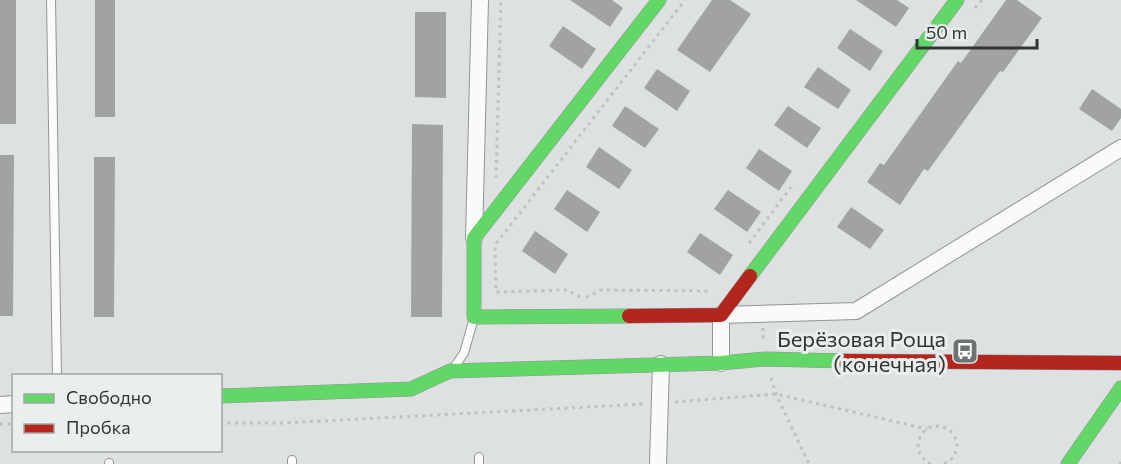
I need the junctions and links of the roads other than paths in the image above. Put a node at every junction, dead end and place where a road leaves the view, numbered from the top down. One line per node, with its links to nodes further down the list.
1 (51, 0): 13 (lane)
2 (480, 0): 6 (street)
3 (659, 0): 6 (street)
4 (957, 0): 7 (street)
5 (1121, 148): 7 (street)
6 (474, 238): 8 (street)
7 (721, 315): 8 (street); 9 (street)
8 (474, 317): 12 (lane)
9 (721, 363): 10 (street); 11 (street)
10 (1121, 363)
11 (661, 364): 12 (street); 16 (street)
12 (450, 371): 15 (street)
13 (57, 374)
14 (1121, 388): 17 (street)
15 (222, 396)
16 (658, 464)
17 (1068, 464)

